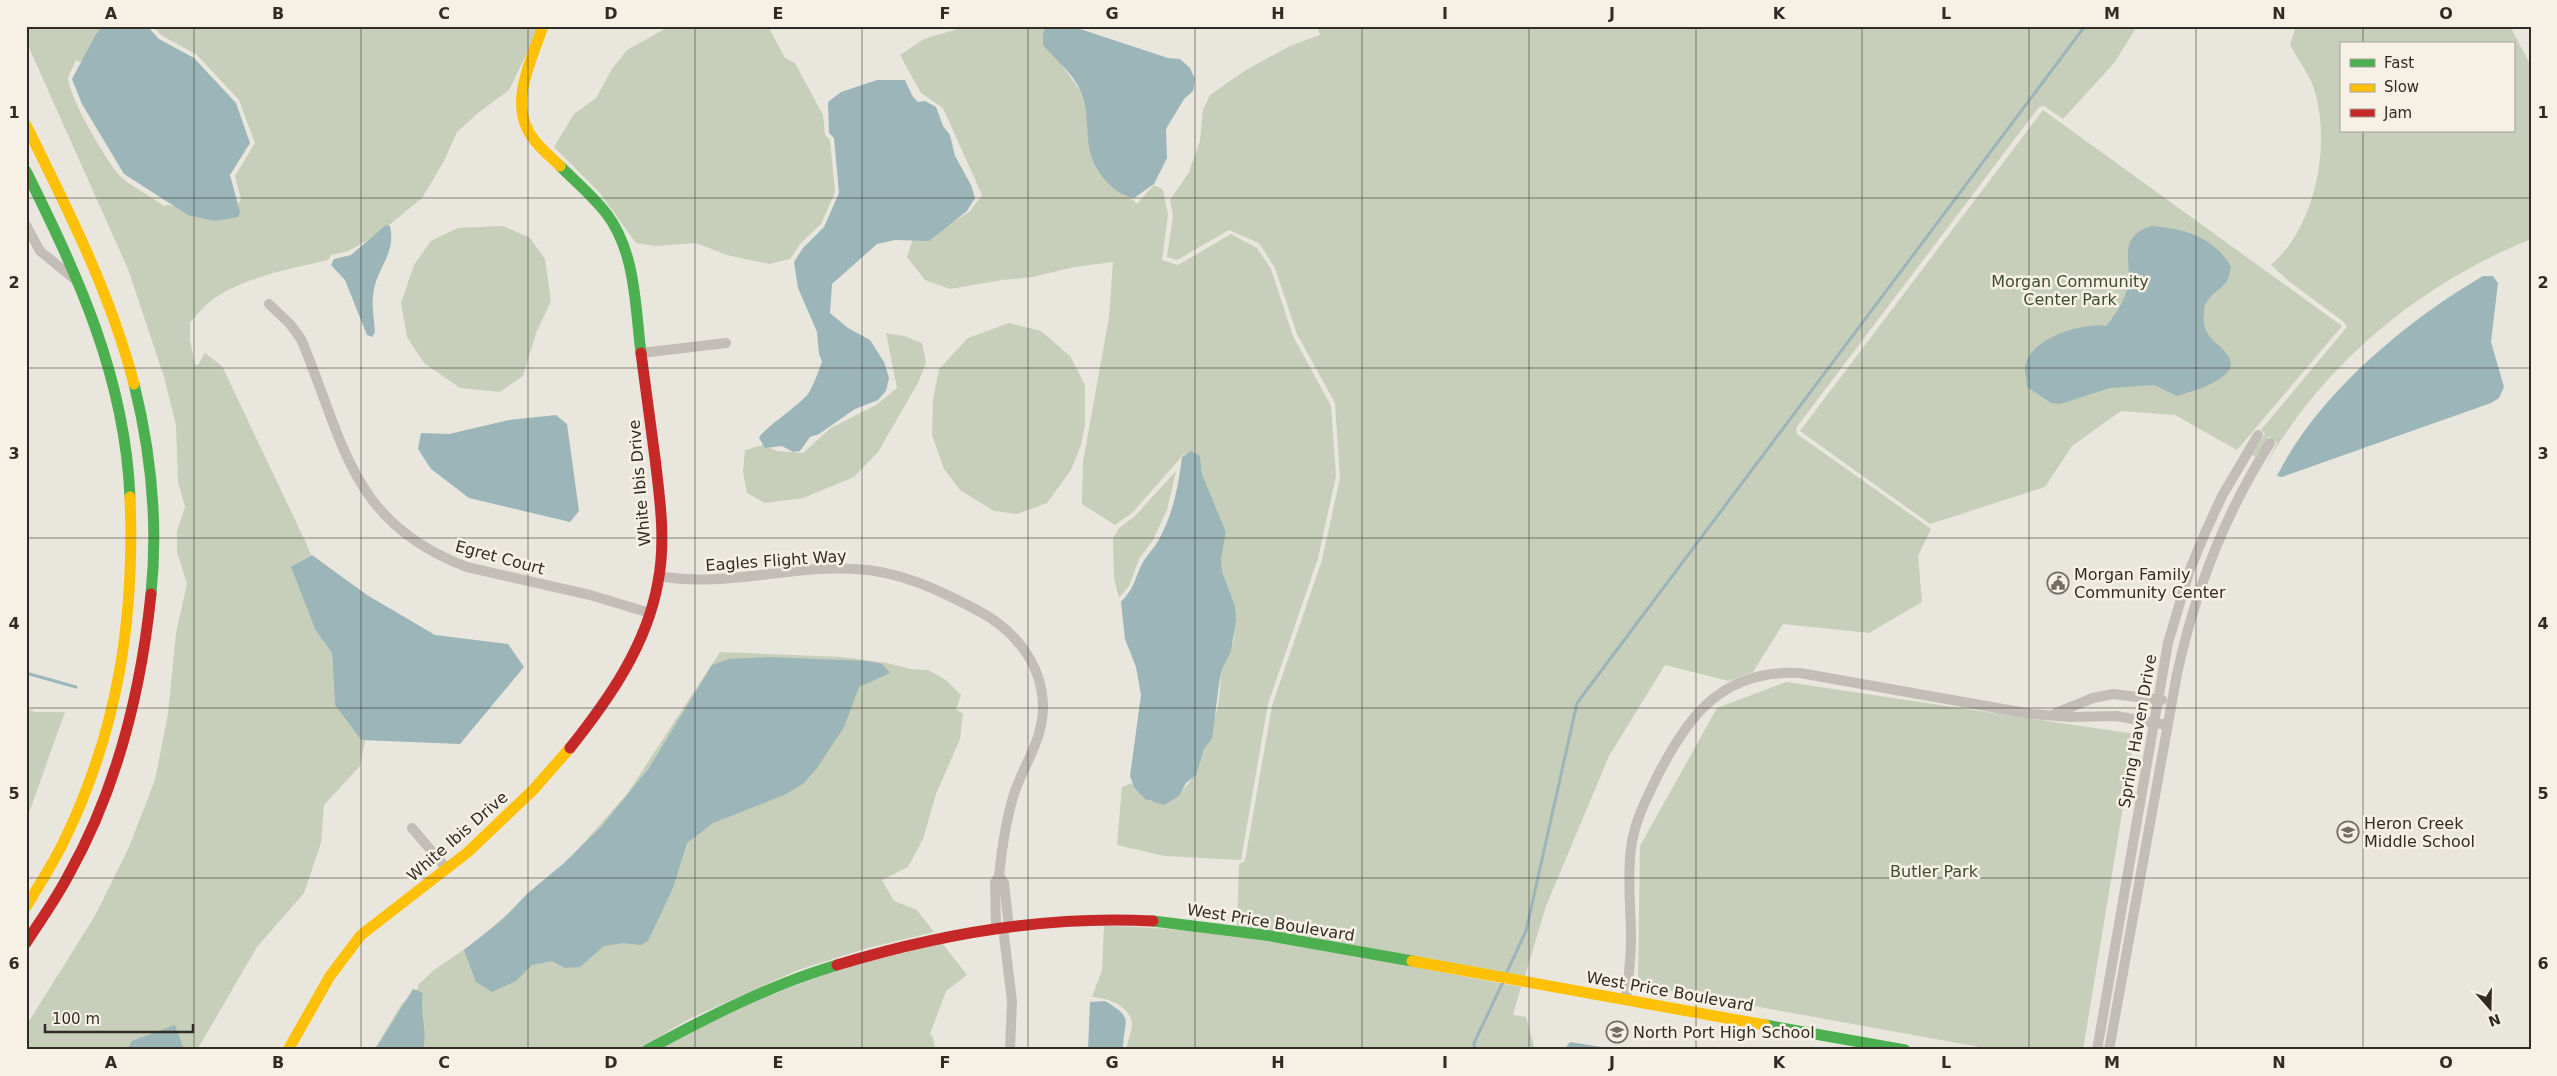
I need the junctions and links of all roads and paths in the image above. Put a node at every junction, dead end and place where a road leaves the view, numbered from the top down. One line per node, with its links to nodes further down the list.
1 (543, 26): 8 (street, White Ibis Drive)
2 (26, 125): 22 (street)
3 (26, 171): 5 (street)
4 (26, 225): 5 (street)
5 (80, 283): 20 (street)
6 (269, 304): 12 (street, Egret Court)
7 (726, 343): 8 (street)
8 (641, 353): 11 (street, White Ibis Drive)
9 (2258, 435): 13 (street, Spring Haven Drive)
10 (2270, 444): 14 (street, Spring Haven Drive)
11 (659, 576): 12 (street, White Ibis Drive); 21 (street, Eagles Flight Way)
12 (650, 613): 19 (street, White Ibis Drive)
13 (2158, 699): 14 (street); 15 (street); 16 (street, Spring Haven Drive)
14 (2172, 701): 17 (street, Spring Haven Drive)
15 (2047, 715): 16 (street); 23 (street)
16 (2153, 722): 17 (street); 28 (street, Spring Haven Drive)
17 (2168, 725): 29 (street, Spring Haven Drive)
18 (412, 828): 19 (street)
19 (447, 869): 24 (street, White Ibis Drive)
20 (26, 906)
21 (1003, 928): 23 (street, West Price Boulevard); 25 (street, West Price Boulevard); 26 (street, Eagles Flight Way)
22 (26, 942)
23 (1626, 1000): 27 (street, West Price Boulevard)
24 (288, 1050)
25 (647, 1050)
26 (1010, 1050)
27 (1905, 1050)
28 (2097, 1050)
29 (2109, 1050)

